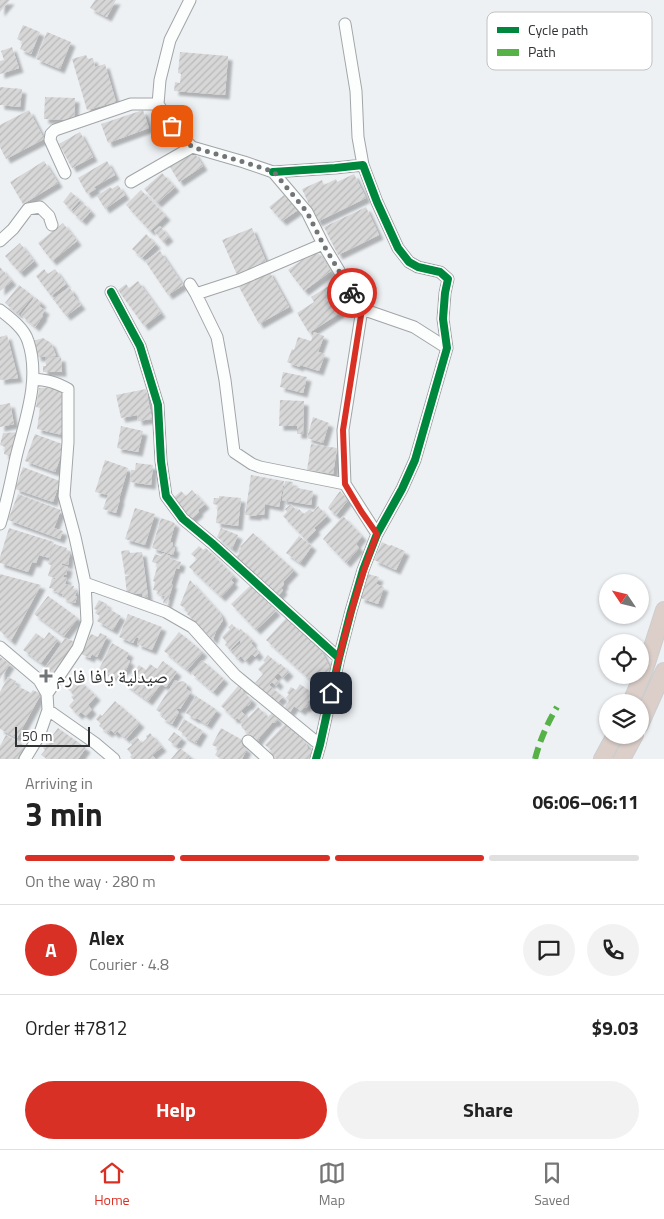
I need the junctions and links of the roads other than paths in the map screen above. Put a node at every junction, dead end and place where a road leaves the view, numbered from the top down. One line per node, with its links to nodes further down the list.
1 (190, 0): 3 (street)
2 (345, 24): 5 (street)
3 (158, 104): 4 (street); 7 (street)
4 (192, 147): 6 (street); 8 (street)
5 (363, 165): 6 (street); 15 (street)
6 (274, 172): 11 (street)
7 (65, 173)
8 (131, 182)
9 (52, 225): 10 (street)
10 (0, 241)
11 (323, 244): 13 (street); 17 (street)
12 (111, 292): 23 (street)
13 (362, 309): 15 (street); 17 (street)
14 (0, 310): 16 (street)
15 (447, 348): 19 (street)
16 (33, 379): 18 (street); 20 (street)
17 (345, 484): 19 (street)
18 (1, 518)
19 (377, 534): 23 (street)
20 (85, 583): 25 (street); 32 (street)
21 (664, 610): 26 (highway)
22 (0, 647): 25 (street)
23 (339, 658): 32 (street)
24 (664, 671): 27 (highway)
25 (47, 694): 28 (street)
26 (634, 694)
27 (649, 704)
28 (48, 710): 33 (street); 34 (street)
29 (248, 742): 35 (street)
30 (611, 744): 37 (highway)
31 (630, 744): 38 (highway)
32 (320, 745): 36 (street)
33 (25, 759)
34 (114, 759)
35 (268, 759)
36 (316, 759)
37 (602, 759)
38 (622, 759)

